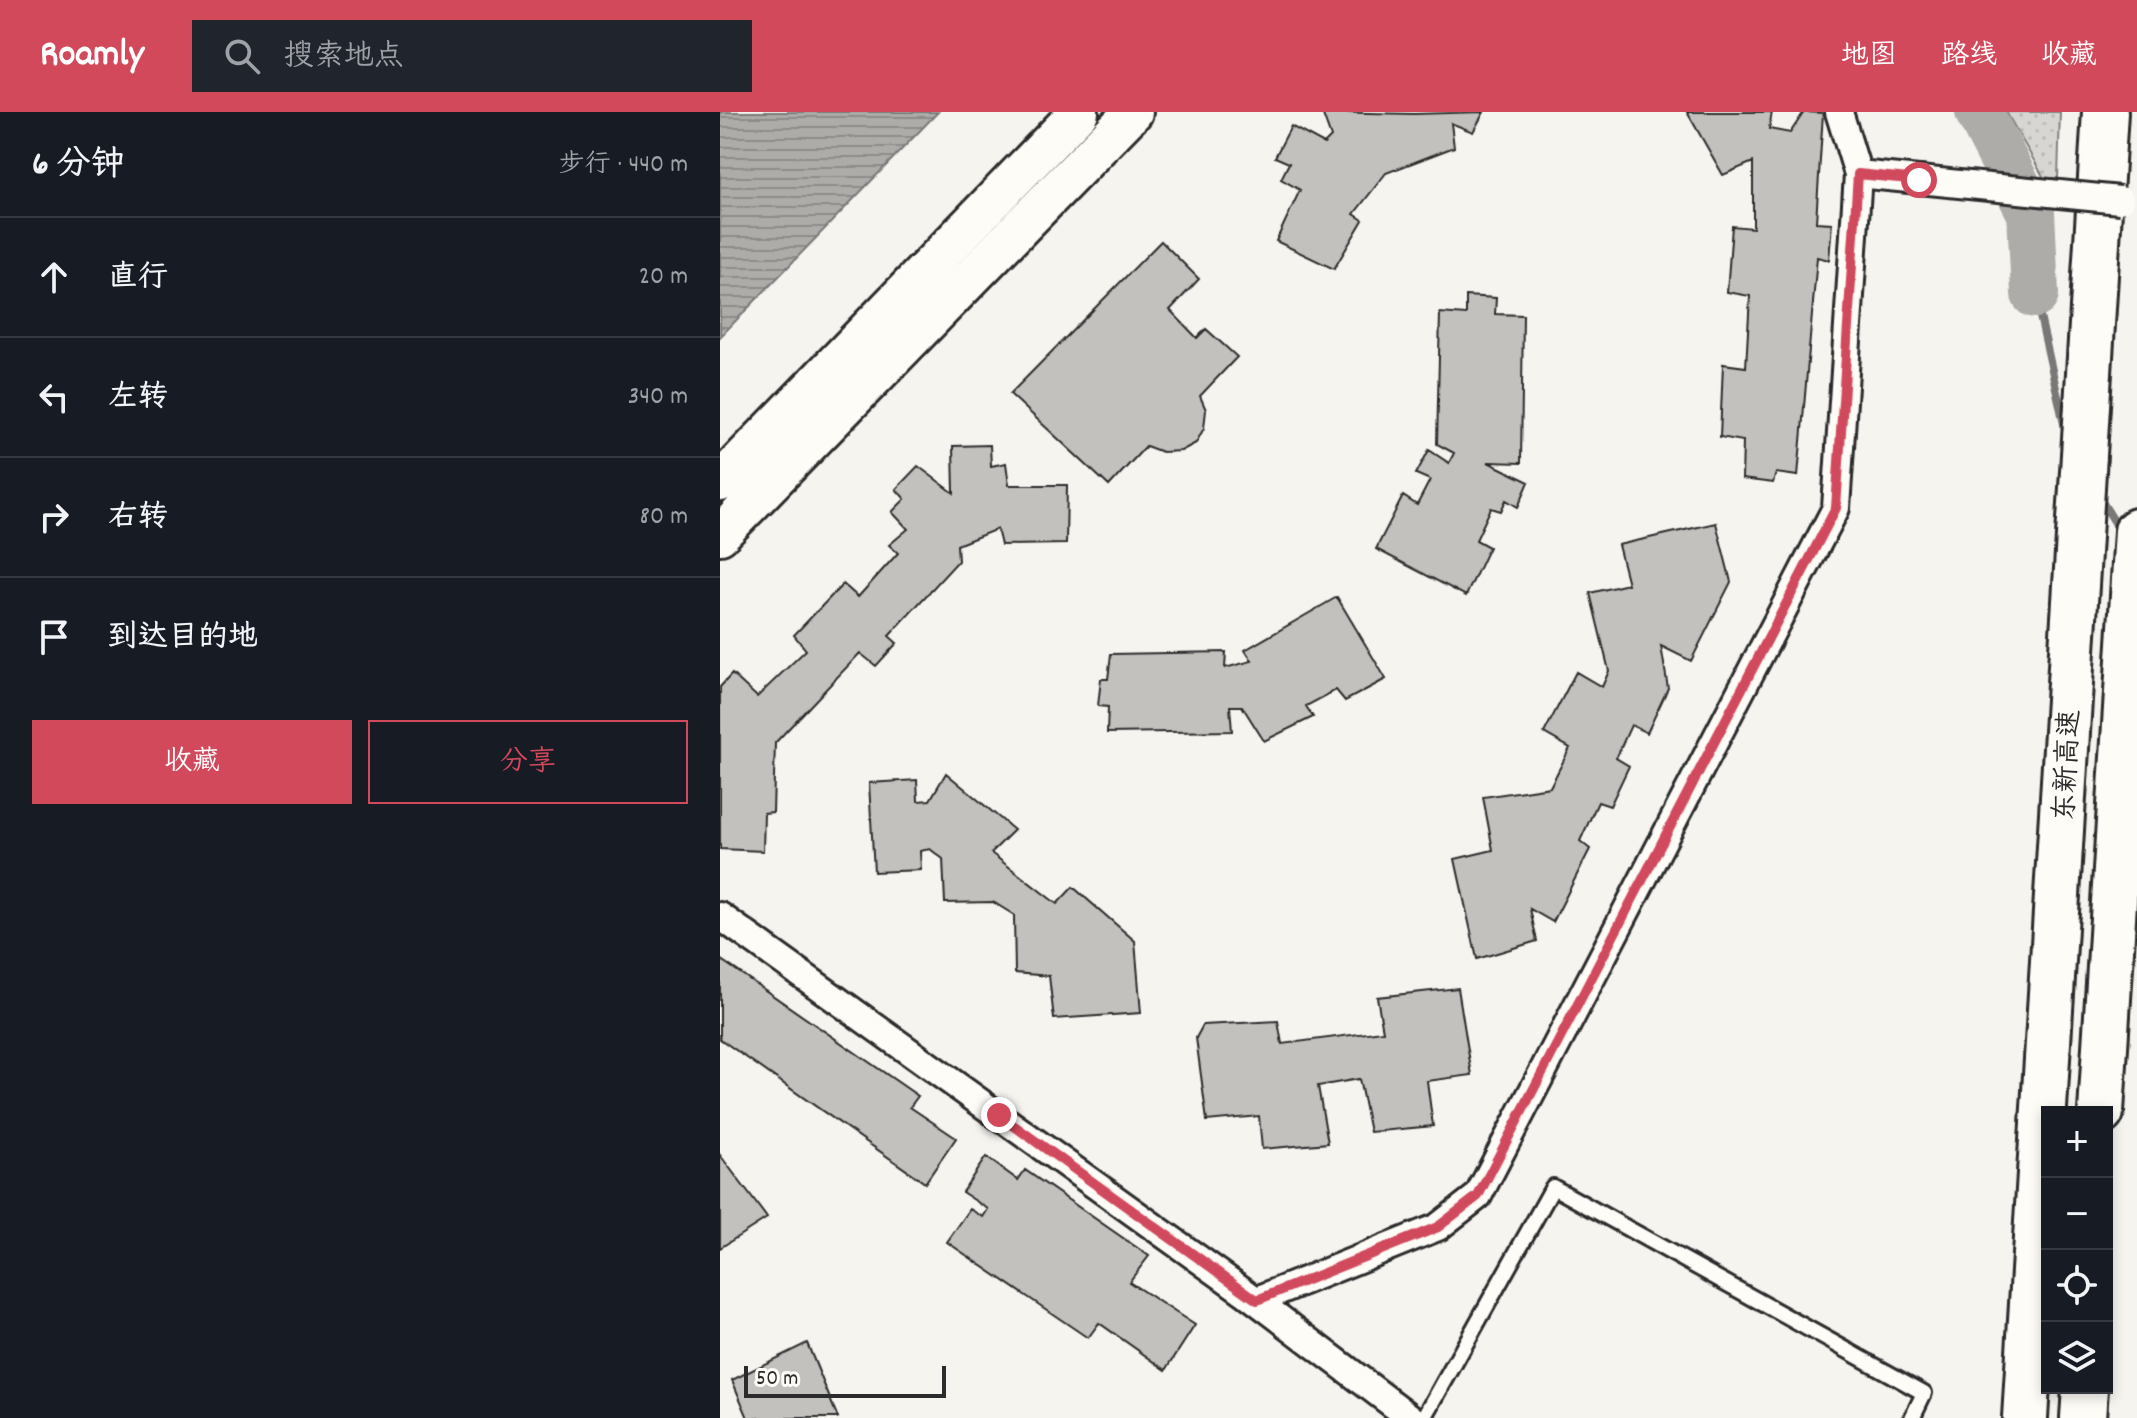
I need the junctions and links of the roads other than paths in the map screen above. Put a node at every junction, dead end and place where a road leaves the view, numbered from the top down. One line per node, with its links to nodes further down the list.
1 (1079, 112): 7 (street)
2 (1133, 112): 9 (street)
3 (1839, 112): 5 (street)
4 (2105, 112): 17 (highway, 东新高速)
5 (1858, 174): 6 (street, bridge); 12 (street)
6 (2129, 200)
7 (720, 482)
8 (2137, 531): 11 (highway, 东新高速)
9 (720, 535)
10 (720, 916): 12 (street)
11 (2101, 1106)
12 (1257, 1300): 14 (street)
13 (2085, 1394): 18 (highway)
14 (1411, 1418)
15 (1424, 1418): 16 (lane)
16 (1912, 1418)
17 (2025, 1418)
18 (2083, 1418)

